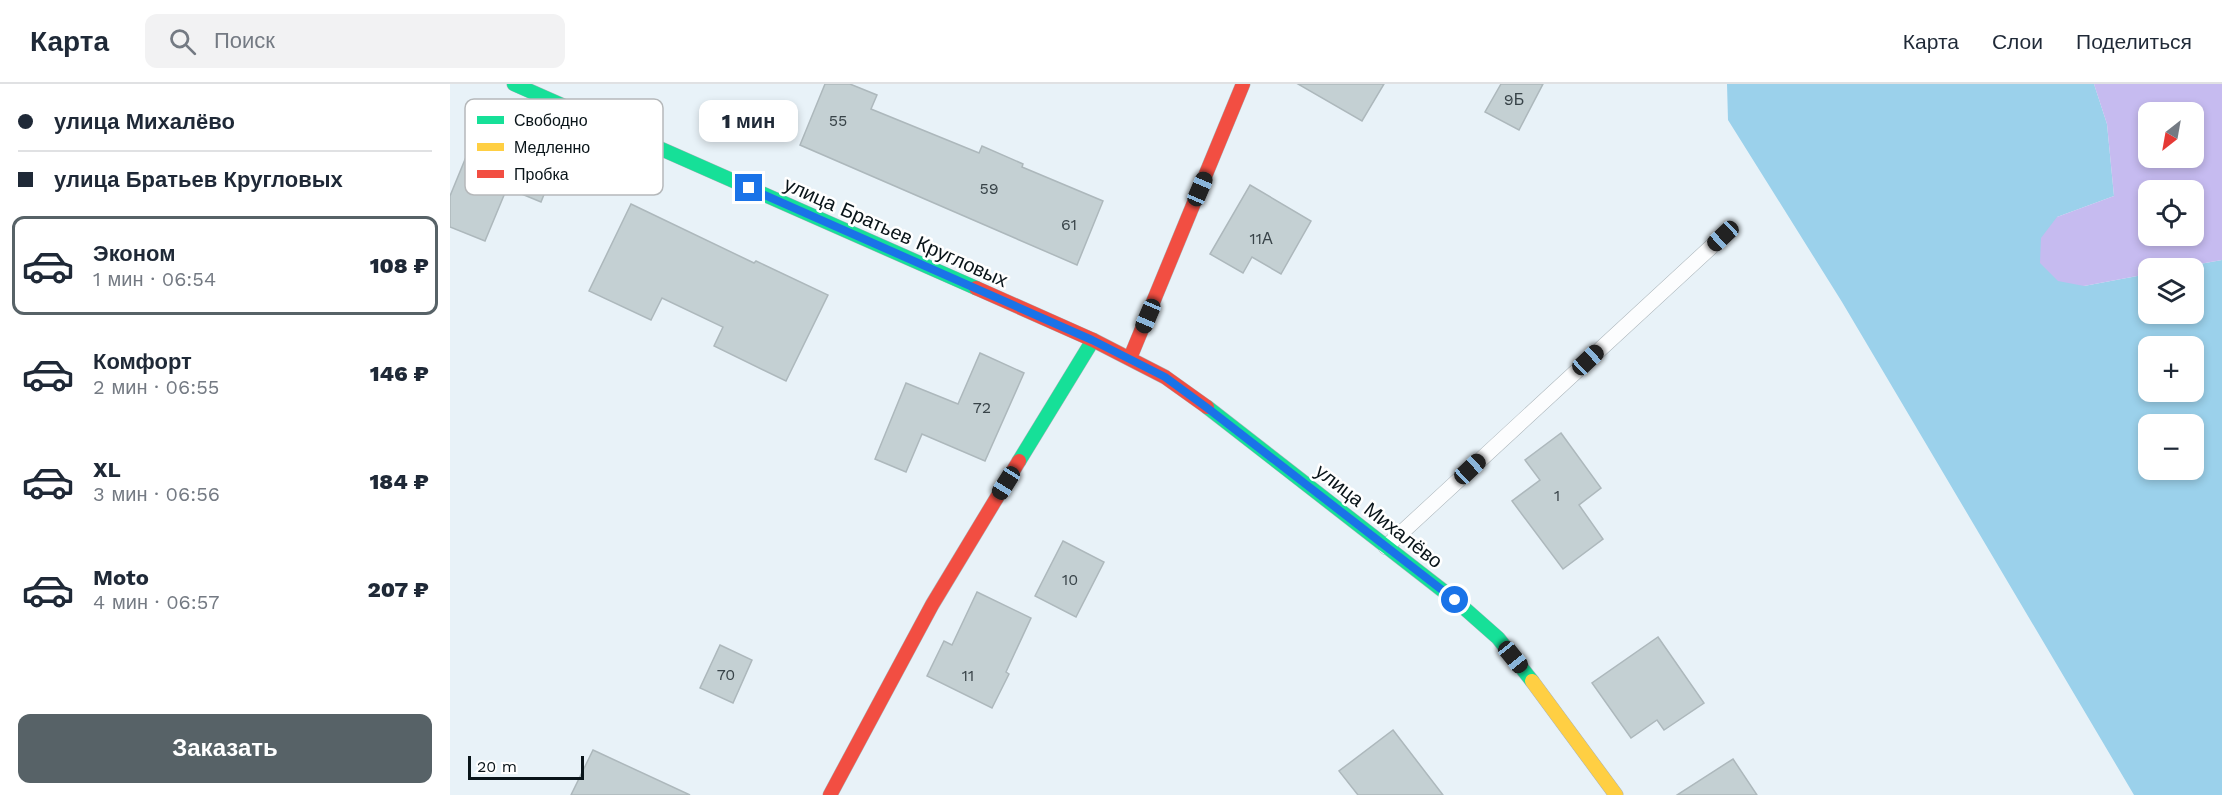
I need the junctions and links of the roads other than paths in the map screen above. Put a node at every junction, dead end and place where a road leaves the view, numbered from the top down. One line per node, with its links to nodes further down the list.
1 (514, 84): 3 (street, улица Братьев Кругловых)
2 (1244, 84): 7 (street)
3 (548, 99)
4 (663, 150): 6 (street, улица Братьев Кругловых)
5 (1723, 236): 8 (lane)
6 (1092, 340): 7 (street, улица Братьев Кругловых); 9 (street)
7 (1130, 358): 8 (street, улица Михалёво)
8 (1386, 547): 10 (street, улица Михалёво)
9 (830, 795)
10 (1616, 795)

